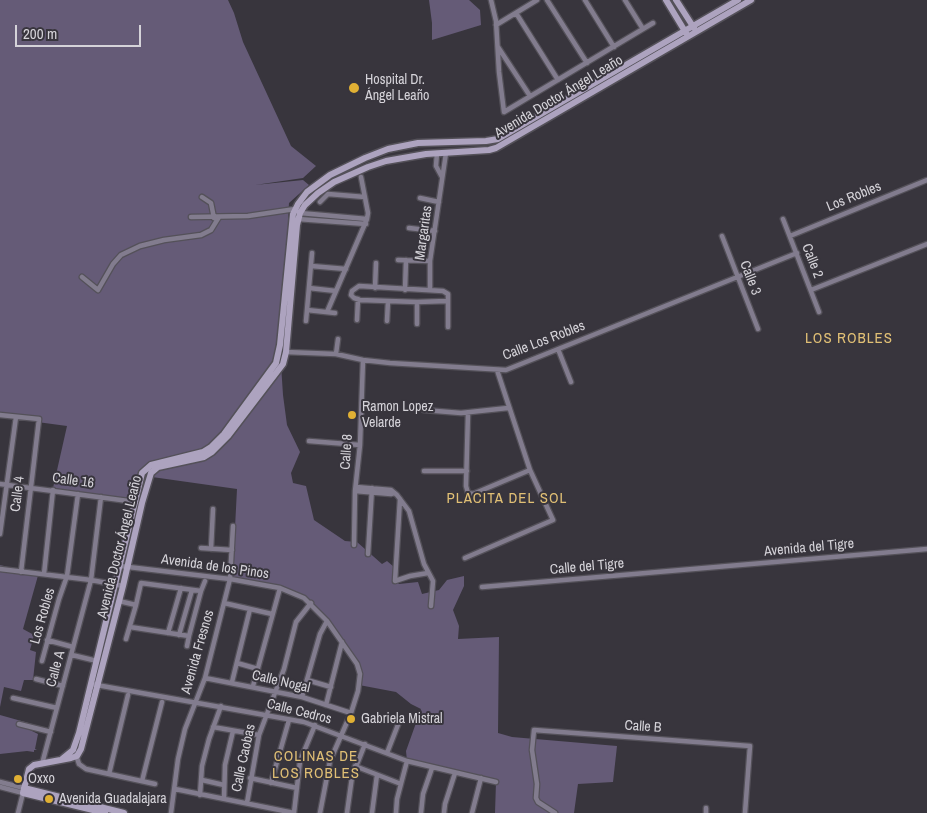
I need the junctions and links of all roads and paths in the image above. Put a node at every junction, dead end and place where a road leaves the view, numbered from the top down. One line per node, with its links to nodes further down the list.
1 (491, 0): 12 (street)
2 (537, 0): 10 (street)
3 (547, 0): 18 (street)
4 (584, 0): 17 (street)
5 (625, 0): 13 (street)
6 (666, 0): 15 (street)
7 (676, 0): 14 (street)
8 (751, 0): 9 (street, Avenida Doctor Ángel Leaño)
9 (739, 2): 14 (street, Avenida Doctor Ángel Leaño)
10 (516, 13): 12 (street); 19 (street)
11 (653, 23): 13 (street)
12 (496, 25): 16 (street)
13 (643, 29): 17 (street)
14 (695, 29): 15 (street, Avenida Doctor Ángel Leaño)
15 (687, 34): 22 (street, Avenida Doctor Ángel Leaño); 31 (street, Avenida Doctor Ángel Leaño)
16 (497, 45): 20 (street); 20 (street)
17 (614, 47): 18 (street)
18 (587, 63): 19 (street)
19 (558, 80): 20 (street)
20 (530, 96)
21 (437, 153): 22 (street, Avenida Doctor Ángel Leaño); 24 (street, Margaritas); 31 (street, Avenida Doctor Ángel Leaño)
22 (446, 153): 24 (street, Margaritas)
23 (361, 177): 27 (street)
24 (442, 179): 30 (street, Margaritas)
25 (927, 180): 39 (street, Los Robles)
26 (202, 197): 33 (street)
27 (365, 197): 29 (street); 35 (street)
28 (420, 198): 30 (street)
29 (320, 202)
30 (439, 202): 37 (street, Margaritas)
31 (298, 214): 33 (street); 35 (street); 73 (street, Avenida Doctor Ángel Leaño); 88 (street, Avenida Doctor Ángel Leaño)
32 (191, 217): 33 (street)
33 (217, 217): 50 (street)
34 (783, 219): 39 (street, Calle 2)
35 (366, 222): 48 (street)
36 (409, 228): 37 (street)
37 (435, 231): 45 (street, Margaritas)
38 (722, 236): 49 (street, Calle 3)
39 (790, 236): 42 (street, Calle 2)
40 (927, 244): 55 (street)
41 (312, 253): 47 (street)
42 (797, 253): 49 (street, Calle Los Robles); 55 (street, Calle 2)
43 (398, 260): 44 (street)
44 (406, 260): 45 (street); 53 (street)
45 (430, 261): 54 (street, Margaritas)
46 (376, 263): 52 (street)
47 (311, 266): 48 (street); 51 (street)
48 (346, 269): 56 (street)
49 (737, 276): 70 (street, Calle 3); 72 (street, Calle Los Robles)
50 (82, 277)
51 (309, 288): 56 (street); 61 (street)
52 (375, 288): 53 (street); 57 (street)
53 (405, 290): 54 (street)
54 (430, 290): 59 (street)
55 (811, 290): 63 (street, Calle 2)
56 (336, 291): 62 (street)
57 (358, 299): 58 (street); 65 (street)
58 (388, 301): 60 (street); 67 (street)
59 (447, 301): 60 (street); 69 (street)
60 (417, 302): 68 (street)
61 (307, 310): 62 (street); 66 (street)
62 (326, 312): 64 (street)
63 (819, 312)
64 (335, 313)
65 (357, 320)
66 (306, 321)
67 (387, 321)
68 (417, 324)
69 (448, 327)
70 (758, 328)
71 (338, 339): 74 (street)
72 (558, 349): 76 (street, Calle Los Robles); 77 (street)
73 (286, 352): 74 (street, Calle Los Robles); 89 (street, Avenida Doctor Ángel Leaño)
74 (336, 354): 75 (street, Calle Los Robles)
75 (363, 360): 76 (street, Calle Los Robles); 84 (street, Calle 8)
76 (497, 370): 78 (street)
77 (571, 382)
78 (508, 408): 80 (street); 86 (street)
79 (424, 410): 80 (street)
80 (468, 412): 87 (street)
81 (0, 415): 82 (street)
82 (16, 416): 91 (street); 92 (street, Calle 4)
83 (309, 441): 84 (street)
84 (360, 444): 93 (street, Calle 8)
85 (424, 470): 87 (street)
86 (530, 470): 87 (street); 109 (street)
87 (467, 471)
88 (140, 482): 89 (street); 99 (street, Avenida Doctor Ángel Leaño)
89 (148, 483): 99 (street, Avenida Doctor Ángel Leaño)
90 (0, 484): 91 (street, Calle 16)
91 (7, 484): 92 (street, Calle 16); 102 (street)
92 (30, 487): 94 (street, Calle 16); 114 (street, Calle 4)
93 (356, 489): 95 (street); 103 (street, Calle 8)
94 (53, 490): 96 (street, Calle 16); 116 (street)
95 (372, 490): 98 (street); 108 (street)
96 (78, 494): 97 (street, Calle 16); 117 (street)
97 (101, 497): 99 (street, Calle 16); 119 (street, Calle A)
98 (400, 499): 115 (street); 115 (street)
99 (139, 502): 110 (street, Avenida Doctor Ángel Leaño); 111 (street, Avenida Doctor Ángel Leaño)
100 (212, 509): 105 (street)
101 (234, 526): 107 (street, Avenida Fresnos)
102 (0, 534)
103 (354, 545)
104 (201, 548): 105 (street)
105 (211, 548): 107 (street)
106 (927, 549): 113 (street, Avenida del Tigre)
107 (232, 550): 118 (street, Avenida Fresnos)
108 (368, 554)
109 (465, 558)
110 (120, 566): 111 (street, Avenida de los Pinos); 121 (street, Avenida Doctor Ángel Leaño)
111 (128, 567): 118 (street, Avenida de los Pinos); 122 (street, Avenida Doctor Ángel Leaño)
112 (0, 569): 114 (street)
113 (693, 569): 123 (street, Calle del Tigre)
114 (20, 572): 116 (street)
115 (428, 573): 132 (street)
116 (44, 574): 117 (street)
117 (67, 576): 119 (street); 141 (street, Los Robles)
118 (230, 579): 125 (street, Avenida de los Pinos); 129 (street, Avenida Fresnos)
119 (91, 580): 121 (street); 144 (street, Calle A)
120 (205, 581): 127 (street)
121 (116, 584): 122 (street); 147 (street, Avenida Doctor Ángel Leaño)
122 (123, 586): 128 (street, Avenida Doctor Ángel Leaño)
123 (482, 587)
124 (181, 588): 126 (street); 131 (street); 137 (street)
125 (280, 588): 130 (street, Avenida de los Pinos); 134 (street)
126 (192, 590): 127 (street); 138 (street)
127 (201, 591): 139 (street)
128 (120, 601): 131 (street); 154 (street, Avenida Doctor Ángel Leaño)
129 (224, 603): 133 (street); 150 (street, Avenida Fresnos)
130 (311, 603): 135 (street, Avenida de los Pinos); 158 (street, Calle Caobas)
131 (136, 606): 136 (street)
132 (431, 606)
133 (250, 609): 134 (street); 148 (street)
134 (272, 614): 149 (street)
135 (327, 621): 142 (street, Avenida de los Pinos); 152 (street)
136 (130, 627): 137 (street); 140 (street)
137 (168, 633): 138 (street)
138 (179, 635): 139 (street)
139 (189, 636): 143 (street)
140 (126, 639)
141 (48, 640): 144 (street); 146 (street, Los Robles)
142 (342, 642): 157 (street); 167 (street, Avenida de los Pinos)
143 (186, 646)
144 (73, 647): 145 (street, Calle A)
145 (72, 655): 147 (street); 155 (street, Calle A)
146 (42, 661)
147 (97, 661): 154 (street, Avenida Doctor Ángel Leaño)
148 (237, 663): 149 (street, Calle Nogal); 153 (street)
149 (258, 668): 156 (street)
150 (205, 678): 153 (street, Calle Nogal); 163 (street, Avenida Fresnos)
151 (36, 679): 155 (street)
152 (307, 680): 157 (street, Calle Nogal); 160 (street)
153 (232, 682): 156 (street, Calle Nogal)
154 (95, 684): 163 (street, Calle Cedros); 179 (street, Avenida Doctor Ángel Leaño)
155 (63, 686): 166 (street, Calle A)
156 (253, 686): 158 (street, Calle Nogal)
157 (331, 687): 164 (street)
158 (276, 691): 160 (street, Calle Nogal); 168 (street, Calle Caobas)
159 (128, 695): 186 (street)
160 (302, 697): 164 (street, Calle Nogal)
161 (13, 698): 166 (street)
162 (162, 702): 191 (street)
163 (195, 702): 165 (street, Calle Cedros); 200 (street, Avenida Fresnos)
164 (326, 705): 167 (street, Calle Nogal)
165 (221, 706): 168 (street, Calle Cedros); 173 (street)
166 (57, 708): 175 (street, Calle A)
167 (350, 713): 177 (street, Avenida de los Pinos)
168 (265, 715): 170 (street, Calle Cedros); 176 (street, Calle Caobas)
169 (401, 716): 180 (street)
170 (289, 720): 172 (street, Calle Cedros); 194 (street)
171 (19, 724): 175 (street)
172 (315, 725): 177 (street, Calle Cedros); 199 (street)
173 (213, 727): 174 (street); 190 (street)
174 (233, 731): 176 (street); 197 (street)
175 (51, 732): 182 (street, Calle A)
176 (259, 735): 188 (street, Calle Caobas)
177 (340, 735): 178 (street, Calle Cedros); 211 (street, Avenida de los Pinos)
178 (365, 744): 180 (street, Calle Cedros); 183 (street)
179 (75, 753): 182 (street); 186 (street)
180 (387, 753): 181 (street, Calle Cedros)
181 (407, 760): 184 (street, Calle Cedros); 196 (street)
182 (42, 764): 201 (street)
183 (355, 766): 187 (street); 212 (street)
184 (432, 768): 185 (street, Calle Cedros); 215 (street)
185 (454, 773): 189 (street, Calle Cedros); 216 (street)
186 (109, 774): 191 (street)
187 (377, 775): 196 (street); 213 (street)
188 (250, 778): 194 (street); 205 (street, Calle Caobas)
189 (481, 778): 193 (street, Calle Cedros); 217 (street)
190 (202, 780): 197 (street); 202 (street)
191 (142, 781): 195 (street)
192 (0, 782): 201 (street)
193 (496, 782)
194 (271, 783): 199 (street)
195 (154, 784)
196 (401, 784): 214 (street)
197 (224, 785): 203 (street)
198 (0, 787): 201 (street)
199 (297, 788): 210 (street)
200 (175, 789): 202 (street); 209 (street, Avenida Fresnos)
201 (24, 790): 204 (street); 206 (street)
202 (200, 795): 203 (street)
203 (224, 799): 205 (street)
204 (62, 800): 207 (street); 208 (street)
205 (246, 802): 210 (street)
206 (18, 813)
207 (104, 813)
208 (124, 813)
209 (171, 813)
210 (294, 813)
211 (320, 813)
212 (347, 813)
213 (372, 813)
214 (396, 813)
215 (421, 813)
216 (444, 813)
217 (472, 813)
218 (555, 813): 219 (street, Calle B)
219 (745, 813)

